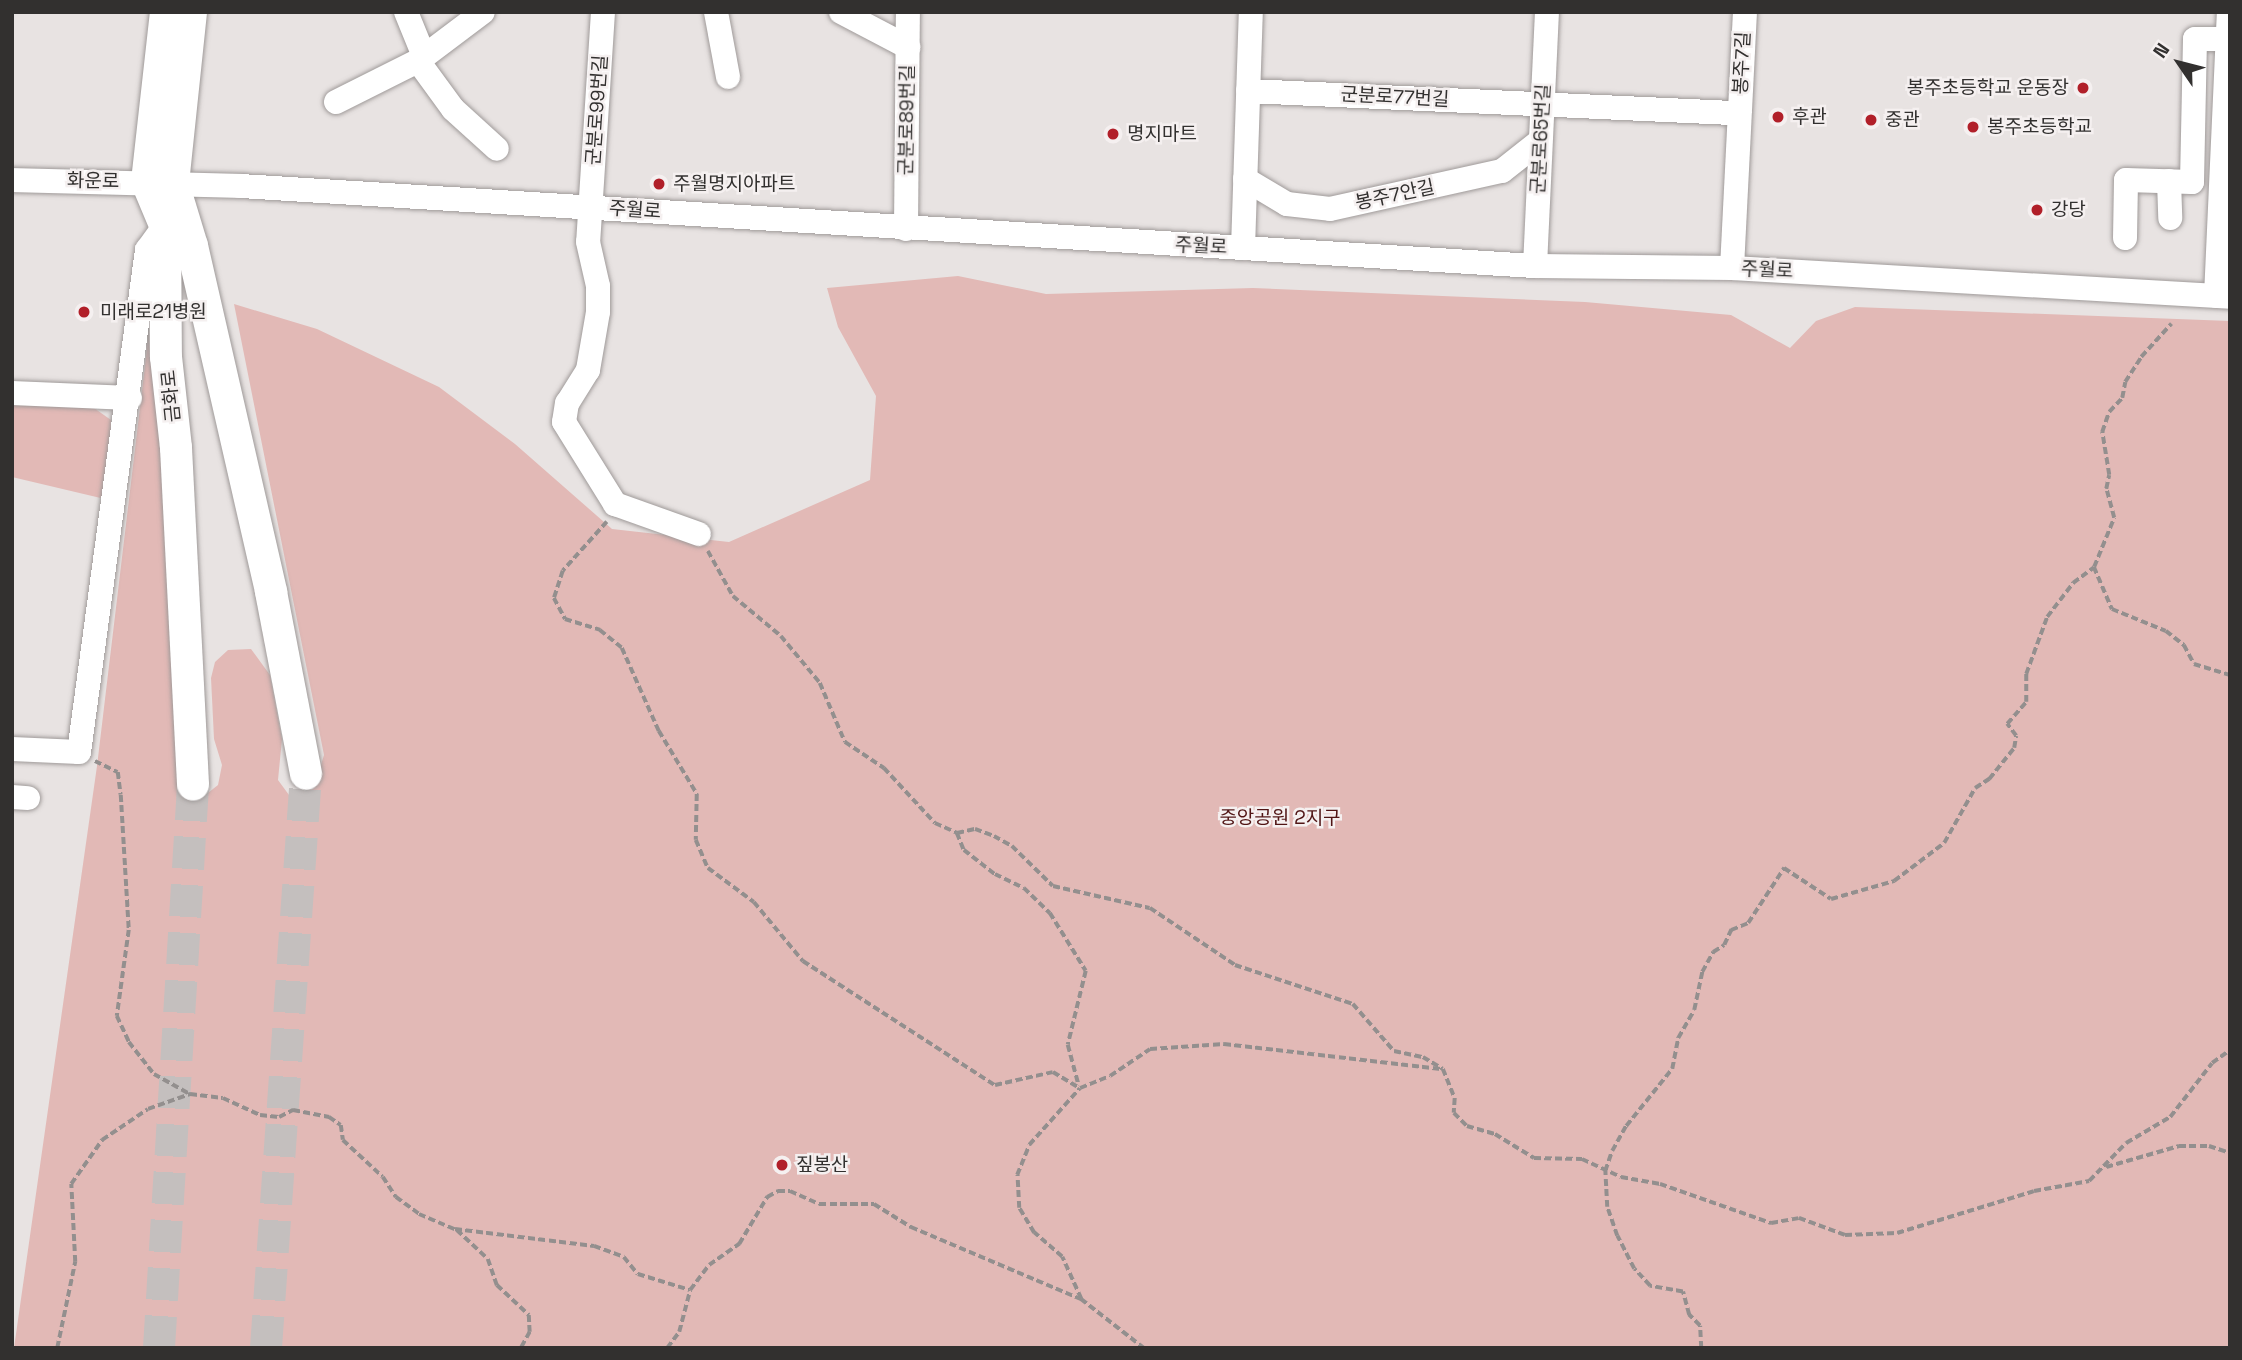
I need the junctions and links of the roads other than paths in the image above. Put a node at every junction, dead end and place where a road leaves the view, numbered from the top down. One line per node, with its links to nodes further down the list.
1 (166, 12): 28 (main road, 금화로)
2 (191, 12): 28 (main road, 금화로)
3 (406, 12): 15 (street)
4 (483, 12): 15 (street)
5 (603, 12): 29 (street, 군분로99번길)
6 (716, 12): 16 (street)
7 (841, 12): 14 (street)
8 (908, 12): 14 (street, 군분로89번길)
9 (1251, 12): 17 (street)
10 (1547, 12): 19 (street, 군분로65번길)
11 (1745, 12): 21 (street, 봉주7길)
12 (2229, 13): 13 (street)
13 (2228, 39): 22 (street); 27 (street)
14 (908, 47): 32 (street, 군분로89번길)
15 (421, 58): 18 (street); 24 (street)
16 (727, 77)
17 (1248, 91): 19 (street, 군분로77번길); 25 (street)
18 (335, 102)
19 (1542, 104): 20 (street, 군분로77번길); 23 (street, 군분로65번길)
20 (1698, 111): 21 (street, 봉주7길)
21 (1740, 113): 36 (street)
22 (2228, 124): 37 (street)
23 (1541, 141): 25 (street, 봉주7안길); 35 (street, 군분로65번길)
24 (497, 149)
25 (1245, 178): 34 (street)
26 (12, 180): 28 (street, 화운로)
27 (2169, 181): 30 (street); 33 (street)
28 (160, 183): 29 (street, 주월로); 31 (main road, 금화로); 42 (main road, 금화로)
29 (589, 207): 32 (street, 주월로); 40 (street, 군분로99번길)
30 (2170, 218)
31 (165, 225): 39 (street); 43 (main road, 금화로)
32 (906, 229): 34 (street, 주월로)
33 (2125, 239)
34 (1243, 248): 35 (street, 주월로)
35 (1535, 265): 36 (street, 주월로)
36 (1732, 268): 37 (street, 주월로)
37 (2223, 296)
38 (12, 393): 39 (street)
39 (130, 398): 41 (street)
40 (699, 534)
41 (12, 749)
42 (306, 774)
43 (193, 785)

